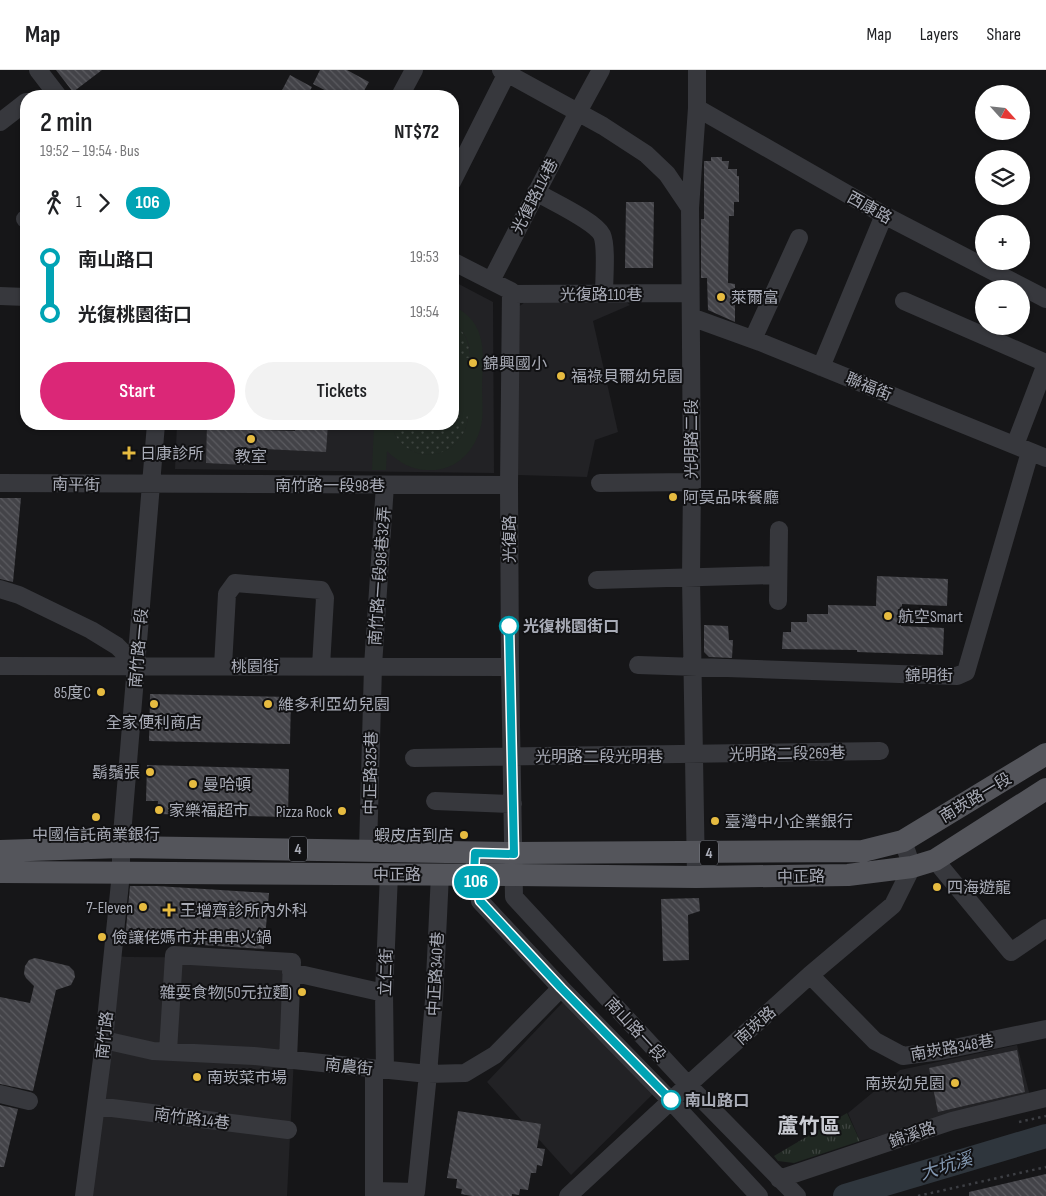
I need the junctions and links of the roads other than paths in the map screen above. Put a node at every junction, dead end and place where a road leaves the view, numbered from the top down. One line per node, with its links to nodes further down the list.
1 (38, 70): 6 (street)
2 (414, 70): 7 (street)
3 (601, 70): 10 (street, 光復路114巷)
4 (698, 70): 9 (street, 光明路二段)
5 (504, 72): 10 (street); 12 (street)
6 (52, 90)
7 (403, 90)
8 (20, 107): 11 (street)
9 (697, 108): 14 (street, 光明路二段); 15 (street, 西康路)
10 (578, 112): 13 (street, 光復路114巷); 14 (street)
11 (0, 122)
12 (459, 167)
13 (536, 192): 18 (street, 光復路114巷); 21 (street)
14 (690, 208): 19 (street, 光明路二段)
15 (884, 215): 24 (street, 西康路); 29 (street)
16 (799, 238): 27 (street)
17 (459, 265): 18 (street)
18 (491, 281): 20 (street)
19 (690, 293): 21 (street, 光復路110巷); 26 (street, 光明路二段)
20 (511, 294): 21 (street, 光復路110巷); 37 (street, 光復路)
21 (604, 294)
22 (0, 296): 23 (street)
23 (20, 298)
24 (1046, 299)
25 (904, 300): 28 (street)
26 (691, 317): 27 (street, 聯福街); 32 (street, 光明路二段)
27 (753, 339): 29 (street, 聯福街)
28 (1046, 364): 31 (street, 錦明街)
29 (822, 367): 31 (street, 聯福街)
30 (156, 430): 35 (street, 南竹路一段)
31 (1030, 452): 51 (street, 錦明街)
32 (692, 482): 34 (street); 40 (street, 光明路二段)
33 (0, 483): 35 (street, 南平街)
34 (600, 483)
35 (151, 485): 36 (street, 南竹路一段98巷); 46 (street, 南竹路一段)
36 (385, 485): 37 (street, 南竹路一段98巷); 49 (street, 南竹路一段98巷32弄)
37 (508, 485): 50 (street, 光復路)
38 (779, 530): 39 (street)
39 (777, 575): 40 (street); 43 (street)
40 (691, 578): 41 (street); 51 (street, 光明路二段)
41 (597, 580)
42 (0, 589): 46 (street)
43 (778, 601)
44 (638, 665): 51 (street, 錦明街)
45 (0, 666): 46 (street, 桃園街)
46 (137, 666): 47 (street, 桃園街); 61 (street, 南竹路一段)
47 (222, 666): 48 (street, 桃園街); 48 (street)
48 (321, 666): 49 (street, 桃園街)
49 (373, 666): 50 (street, 桃園街); 62 (street, 中正路325巷)
50 (510, 667): 55 (street, 光復路)
51 (692, 667): 54 (street, 光明路二段)
52 (880, 751): 54 (street, 光明路二段269巷)
53 (1046, 754): 60 (main road, 南崁路一段 / 4)
54 (694, 755): 55 (street, 光明路二段光明巷); 64 (street, 光明路二段)
55 (512, 756): 56 (street, 光明路二段光明巷); 59 (street, 光復路)
56 (414, 758)
57 (1046, 789): 65 (main road, 南崁路一段 / 4)
58 (435, 801): 59 (street)
59 (513, 804): 67 (street, 光復路)
60 (903, 841): 64 (main road, 中正路 / 4); 68 (street)
61 (121, 846): 62 (main road, 中正路 / 4); 63 (main road, 中正路 / 4); 70 (street, 南竹路一段)
62 (368, 850): 66 (main road, 中正路 / 4)
63 (0, 851)
64 (696, 853): 67 (main road, 中正路 / 4); 73 (street, 光明路二段)
65 (935, 860): 68 (main road, 南崁路一段 / 4); 74 (street)
66 (475, 864): 67 (main road, 中正路 / 4); 72 (main road, 中正路 / 4); 77 (street, 南山路一段)
67 (514, 864): 73 (main road, 中正路 / 4); 85 (street, 南山路一段)
68 (912, 867): 73 (main road, 中正路 / 4); 76 (street, 南崁路)
69 (0, 872): 70 (main road, 中正路 / 4)
70 (121, 873): 71 (main road, 中正路 / 4); 80 (street, 南竹路)
71 (389, 874): 72 (main road, 中正路 / 4); 78 (street, 立仁街)
72 (440, 874): 84 (street, 中正路340巷)
73 (696, 877)
74 (1046, 928)
75 (292, 967): 78 (street); 81 (street); 82 (street)
76 (810, 975): 79 (street, 南崁路348巷); 85 (street, 南崁路)
77 (561, 988): 84 (street, 南農街); 88 (street, 南山路一段)
78 (384, 993): 83 (street, 立仁街)
79 (1046, 1029)
80 (104, 1040): 81 (street, 南農街); 90 (street, 南竹路)
81 (168, 1051): 82 (street, 南農街)
82 (288, 1060): 83 (street, 南農街)
83 (379, 1070): 84 (street, 南農街); 93 (street, 立仁街)
84 (428, 1074): 93 (street, 中正路340巷)
85 (688, 1085): 88 (street, 南崁路); 92 (street, 南山路一段)
86 (0, 1094): 89 (street)
87 (1046, 1098): 92 (street, 錦溪路)
88 (671, 1100): 95 (street, 南崁路); 96 (street, 南山路一段)
89 (28, 1101)
90 (96, 1106): 91 (street, 南竹路14巷); 94 (street, 南竹路)
91 (288, 1130)
92 (789, 1188)
93 (374, 1194)
94 (84, 1196)
95 (568, 1196)
96 (759, 1196)

